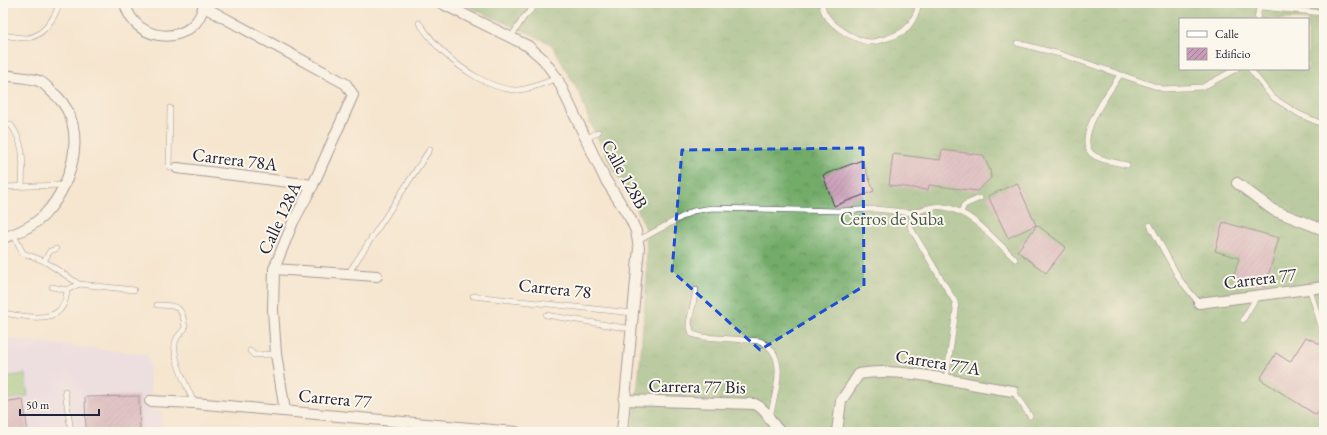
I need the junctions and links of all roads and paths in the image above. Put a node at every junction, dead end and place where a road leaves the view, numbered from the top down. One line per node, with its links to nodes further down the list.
1 (59, 3): 12 (lane)
2 (125, 3): 7 (street)
3 (441, 3): 13 (street, Calle 128B)
4 (538, 3): 13 (lane)
5 (822, 3): 6 (lane)
6 (918, 3)
7 (204, 5): 31 (street, Calle 128A)
8 (1260, 5): 9 (lane); 10 (lane)
9 (1324, 13)
10 (1257, 18)
11 (419, 23): 19 (lane)
12 (3, 35)
13 (511, 37): 19 (street, Calle 128B)
14 (1017, 43): 18 (lane)
15 (1234, 70): 18 (lane)
16 (1251, 70): 22 (lane)
17 (3, 75): 30 (street)
18 (1120, 75): 26 (lane)
19 (557, 78): 24 (street, Calle 128B)
20 (170, 108): 27 (lane)
21 (3, 123): 29 (lane)
22 (1322, 124)
23 (598, 132): 24 (lane)
24 (586, 139): 40 (street, Calle 128B)
25 (430, 149): 45 (lane)
26 (1126, 165)
27 (177, 168): 31 (street, Carrera 78A)
28 (1237, 183): 37 (street)
29 (22, 185): 30 (lane); 32 (lane)
30 (65, 185): 38 (street)
31 (313, 186): 44 (street, Calle 128A)
32 (3, 187)
33 (980, 198): 35 (lane)
34 (914, 212): 35 (lane); 40 (lane); 66 (lane)
35 (961, 212): 42 (lane)
36 (1150, 225): 56 (lane)
37 (1324, 230)
38 (13, 234): 39 (street); 43 (lane)
39 (3, 238)
40 (639, 240): 59 (street, Calle 128B)
41 (56, 249): 43 (lane)
42 (1015, 259)
43 (44, 261): 47 (lane)
44 (274, 269): 45 (street); 65 (street, Calle 128A)
45 (348, 274): 46 (street)
46 (377, 276)
47 (79, 284): 50 (lane); 51 (lane)
48 (52, 286): 50 (lane)
49 (1324, 287): 53 (street, Carrera 77)
50 (68, 290): 58 (lane)
51 (134, 290)
52 (696, 290): 74 (lane)
53 (1310, 290): 55 (street, Carrera 77); 63 (lane)
54 (473, 296): 59 (lane, Carrera 78)
55 (1258, 296): 56 (street, Carrera 77); 61 (lane)
56 (1200, 303)
57 (157, 305): 71 (lane)
58 (3, 313)
59 (634, 313): 62 (street, Calle 128B)
60 (546, 315): 62 (lane)
61 (1243, 320)
62 (632, 329): 69 (street, Calle 128B)
63 (1324, 336)
64 (250, 351): 65 (lane)
65 (276, 354): 72 (street, Calle 128A)
66 (946, 380): 68 (street, Carrera 77A); 80 (street, Carrera 77A)
67 (66, 391): 76 (lane)
68 (1013, 391): 73 (lane)
69 (624, 400): 74 (street, Carrera 77 Bis); 78 (street, Calle 128B)
70 (150, 401): 71 (street, Carrera 77)
71 (194, 402): 72 (street, Carrera 77)
72 (285, 411): 75 (street, Carrera 77)
73 (1030, 416)
74 (770, 417): 79 (street, Carrera 77 Bis)
75 (471, 430): 77 (street, Carrera 77)
76 (71, 432)
77 (516, 432)
78 (622, 432)
79 (781, 432)
80 (837, 432)

